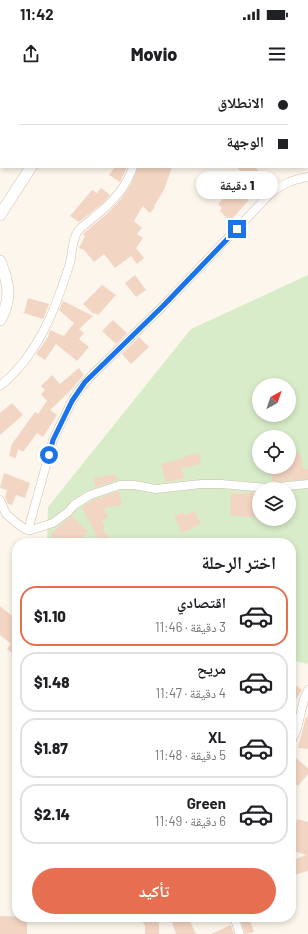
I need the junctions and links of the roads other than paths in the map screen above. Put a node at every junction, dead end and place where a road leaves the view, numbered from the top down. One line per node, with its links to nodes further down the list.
1 (30, 168): 4 (main road)
2 (132, 168): 7 (street)
3 (308, 177): 10 (street)
4 (0, 215)
5 (0, 261): 6 (main road)
6 (0, 320)
7 (0, 386)
8 (308, 484): 10 (street)
9 (0, 500): 10 (street)
10 (28, 530)
11 (308, 690): 12 (street)
12 (296, 731)
13 (236, 922): 14 (street)
14 (240, 934)

